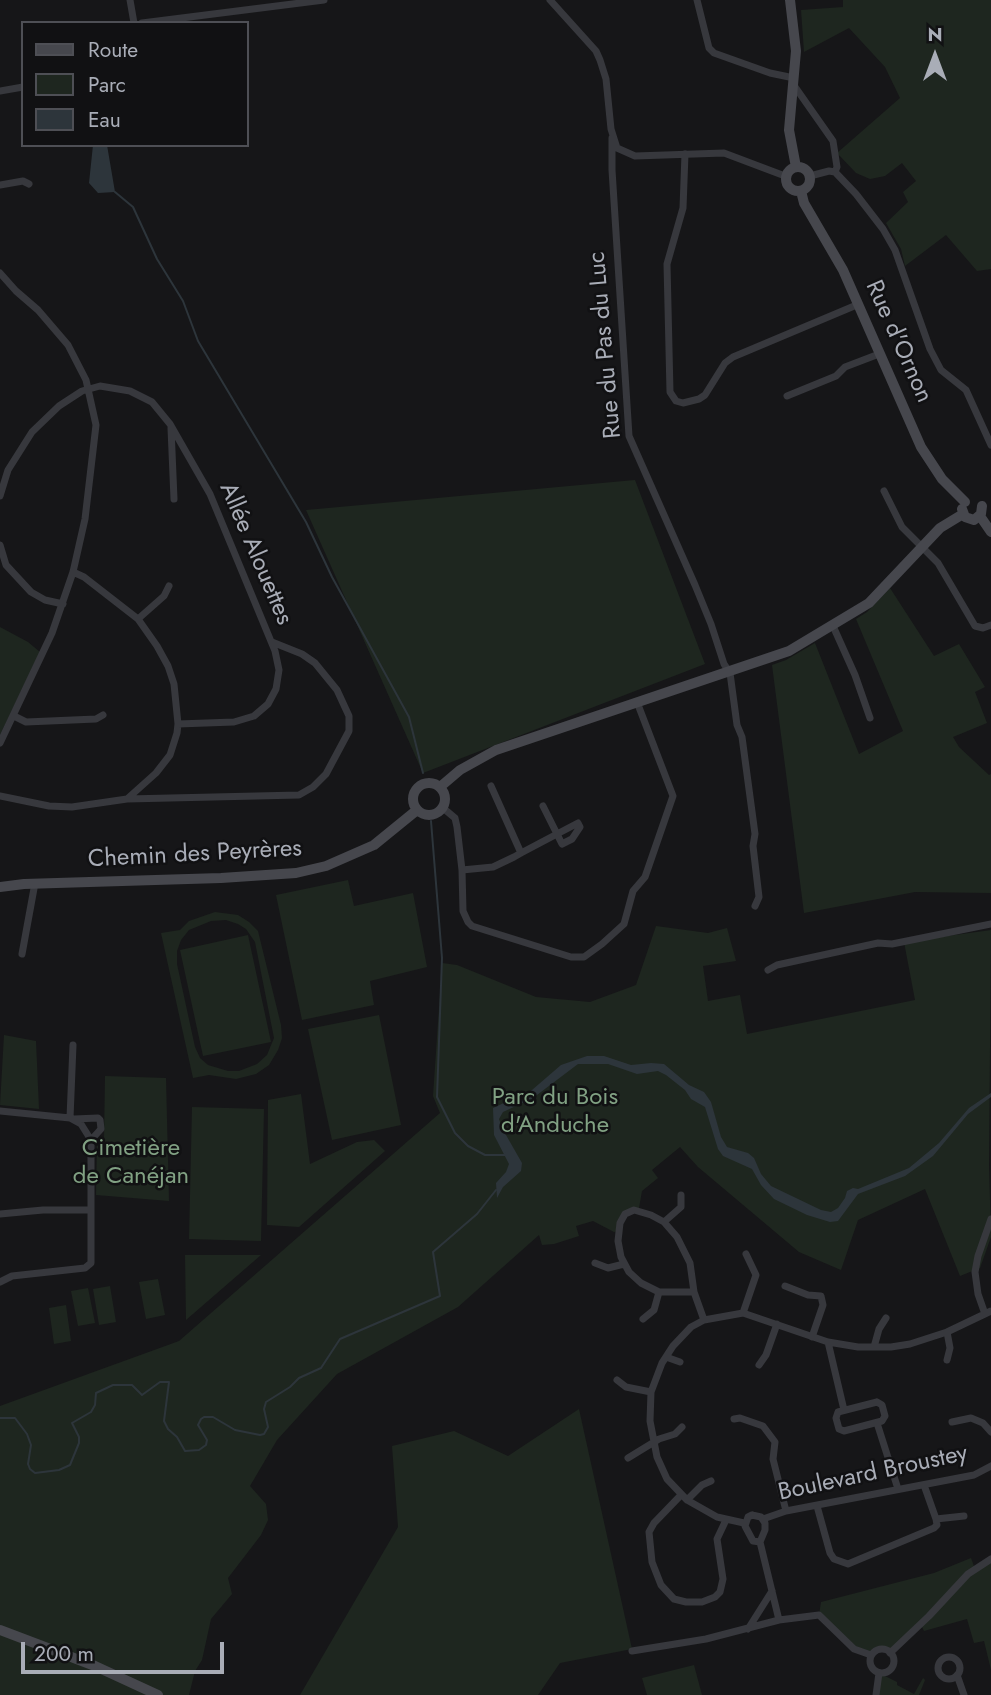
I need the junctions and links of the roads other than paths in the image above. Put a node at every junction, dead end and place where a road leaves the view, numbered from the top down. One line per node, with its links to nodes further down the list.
1 (130, 0): 6 (street)
2 (324, 0): 7 (street)
3 (550, 0): 11 (street, Rue du Pas du Luc)
4 (697, 0): 8 (street)
5 (790, 0): 8 (street)
6 (134, 21)
7 (158, 21)
8 (794, 81): 15 (street); 16 (street)
9 (21, 87): 10 (street)
10 (0, 91)
11 (612, 138): 12 (street); 14 (street, Rue du Pas du Luc)
12 (627, 152): 13 (street); 14 (street)
13 (685, 154): 17 (street); 23 (street)
14 (614, 165): 46 (street, Rue du Pas du Luc)
15 (796, 167): 17 (street); 18 (street)
16 (835, 172): 18 (street); 28 (street)
17 (785, 176): 21 (street)
18 (810, 176): 21 (street)
19 (29, 184): 20 (street)
20 (0, 185)
21 (801, 191): 23 (street, Rue d'Ornon)
22 (0, 273): 25 (street)
23 (859, 304): 24 (street, Rue d'Ornon)
24 (879, 354): 26 (street); 32 (street, Rue d'Ornon)
25 (89, 389): 27 (street, Allée Alouettes); 30 (street); 39 (street)
26 (787, 396)
27 (171, 427): 31 (street); 45 (street, Allée Alouettes)
28 (991, 445)
29 (884, 491): 37 (street)
30 (0, 496)
31 (174, 499)
32 (965, 502): 33 (street); 34 (street)
33 (984, 508): 34 (street); 35 (street)
34 (963, 514): 37 (street)
35 (991, 532)
36 (0, 545): 38 (street)
37 (922, 546): 43 (street); 44 (street)
38 (3, 566): 41 (street)
39 (73, 572): 41 (street); 42 (street)
40 (169, 586): 42 (street)
41 (63, 604): 49 (street)
42 (138, 620): 51 (street)
43 (991, 625)
44 (832, 626): 46 (street); 50 (street)
45 (272, 642): 51 (street, Allée Alouettes); 56 (street)
46 (728, 670): 47 (street); 64 (street, Rue du Pas du Luc)
47 (638, 702): 54 (street); 61 (street)
48 (103, 715): 49 (street)
49 (14, 716): 52 (street)
50 (870, 718)
51 (178, 724): 56 (street)
52 (0, 743)
53 (491, 786): 60 (street)
54 (440, 787): 58 (street); 59 (street)
55 (0, 796): 56 (street)
56 (127, 799)
57 (542, 806): 60 (street)
58 (443, 808): 59 (street); 61 (street)
59 (417, 810): 62 (street, Chemin des Peyrères)
60 (521, 853): 61 (street)
61 (462, 870)
62 (35, 883): 63 (street, Chemin des Peyrères); 66 (street)
63 (0, 887)
64 (755, 906)
65 (991, 924): 67 (street)
66 (22, 954)
67 (768, 970)
68 (73, 1045): 70 (street)
69 (0, 1111): 70 (street)
70 (72, 1118): 71 (street); 71 (street)
71 (91, 1140): 73 (street)
72 (681, 1195): 76 (street)
73 (90, 1210): 74 (street); 80 (street)
74 (0, 1214)
75 (991, 1219): 85 (street)
76 (664, 1223): 79 (street); 83 (street)
77 (746, 1254): 84 (street)
78 (595, 1264): 79 (street)
79 (624, 1264): 82 (street)
80 (0, 1282)
81 (785, 1286): 91 (street)
82 (659, 1292): 83 (street); 87 (street)
83 (694, 1292): 88 (street)
84 (744, 1313): 88 (street, Boulevard Broustey); 89 (street, Boulevard Broustey)
85 (988, 1313): 90 (street, Boulevard Broustey)
86 (886, 1318): 93 (street)
87 (643, 1319)
88 (704, 1320): 94 (street, Boulevard Broustey)
89 (777, 1324): 91 (street, Boulevard Broustey); 97 (street)
90 (947, 1332): 93 (street, Boulevard Broustey); 95 (street)
91 (812, 1337): 92 (street, Boulevard Broustey)
92 (828, 1342): 93 (street, Boulevard Broustey); 100 (street)
93 (874, 1348)
94 (666, 1357): 96 (street); 99 (street, Boulevard Broustey)
95 (947, 1360)
96 (680, 1362)
97 (759, 1365)
98 (617, 1380): 99 (street)
99 (651, 1392): 106 (street, Boulevard Broustey)
100 (844, 1410): 103 (street); 103 (street)
101 (734, 1419): 114 (street)
102 (952, 1422): 105 (street)
103 (877, 1423): 111 (street)
104 (682, 1427): 106 (street)
105 (991, 1432)
106 (653, 1443): 107 (street); 112 (street, Boulevard Broustey)
107 (628, 1458)
108 (991, 1466): 110 (street, Boulevard Broustey)
109 (711, 1481): 112 (street)
110 (924, 1485): 111 (street, Boulevard Broustey); 117 (street)
111 (898, 1489): 113 (street, Boulevard Broustey)
112 (684, 1498): 118 (street, Boulevard Broustey); 118 (street)
113 (817, 1506): 114 (street, Boulevard Broustey); 117 (street)
114 (786, 1511): 116 (street, Boulevard Broustey)
115 (964, 1516): 117 (street)
116 (763, 1519): 119 (street, Boulevard Broustey); 120 (street, Boulevard Broustey)
117 (936, 1519)
118 (726, 1520): 119 (street, Boulevard Broustey)
119 (744, 1523): 120 (street, Boulevard Broustey)
120 (760, 1542): 122 (street, Boulevard Broustey)
121 (991, 1559): 127 (street)
122 (772, 1591): 123 (street, Boulevard Broustey); 124 (street)
123 (779, 1620): 124 (street); 128 (street)
124 (748, 1629): 126 (street)
125 (0, 1630): 131 (street)
126 (632, 1651)
127 (890, 1653): 128 (street); 129 (street)
128 (871, 1655): 129 (street)
129 (879, 1673): 132 (street)
130 (957, 1675): 133 (street)
131 (158, 1695)
132 (876, 1695)
133 (964, 1695)

